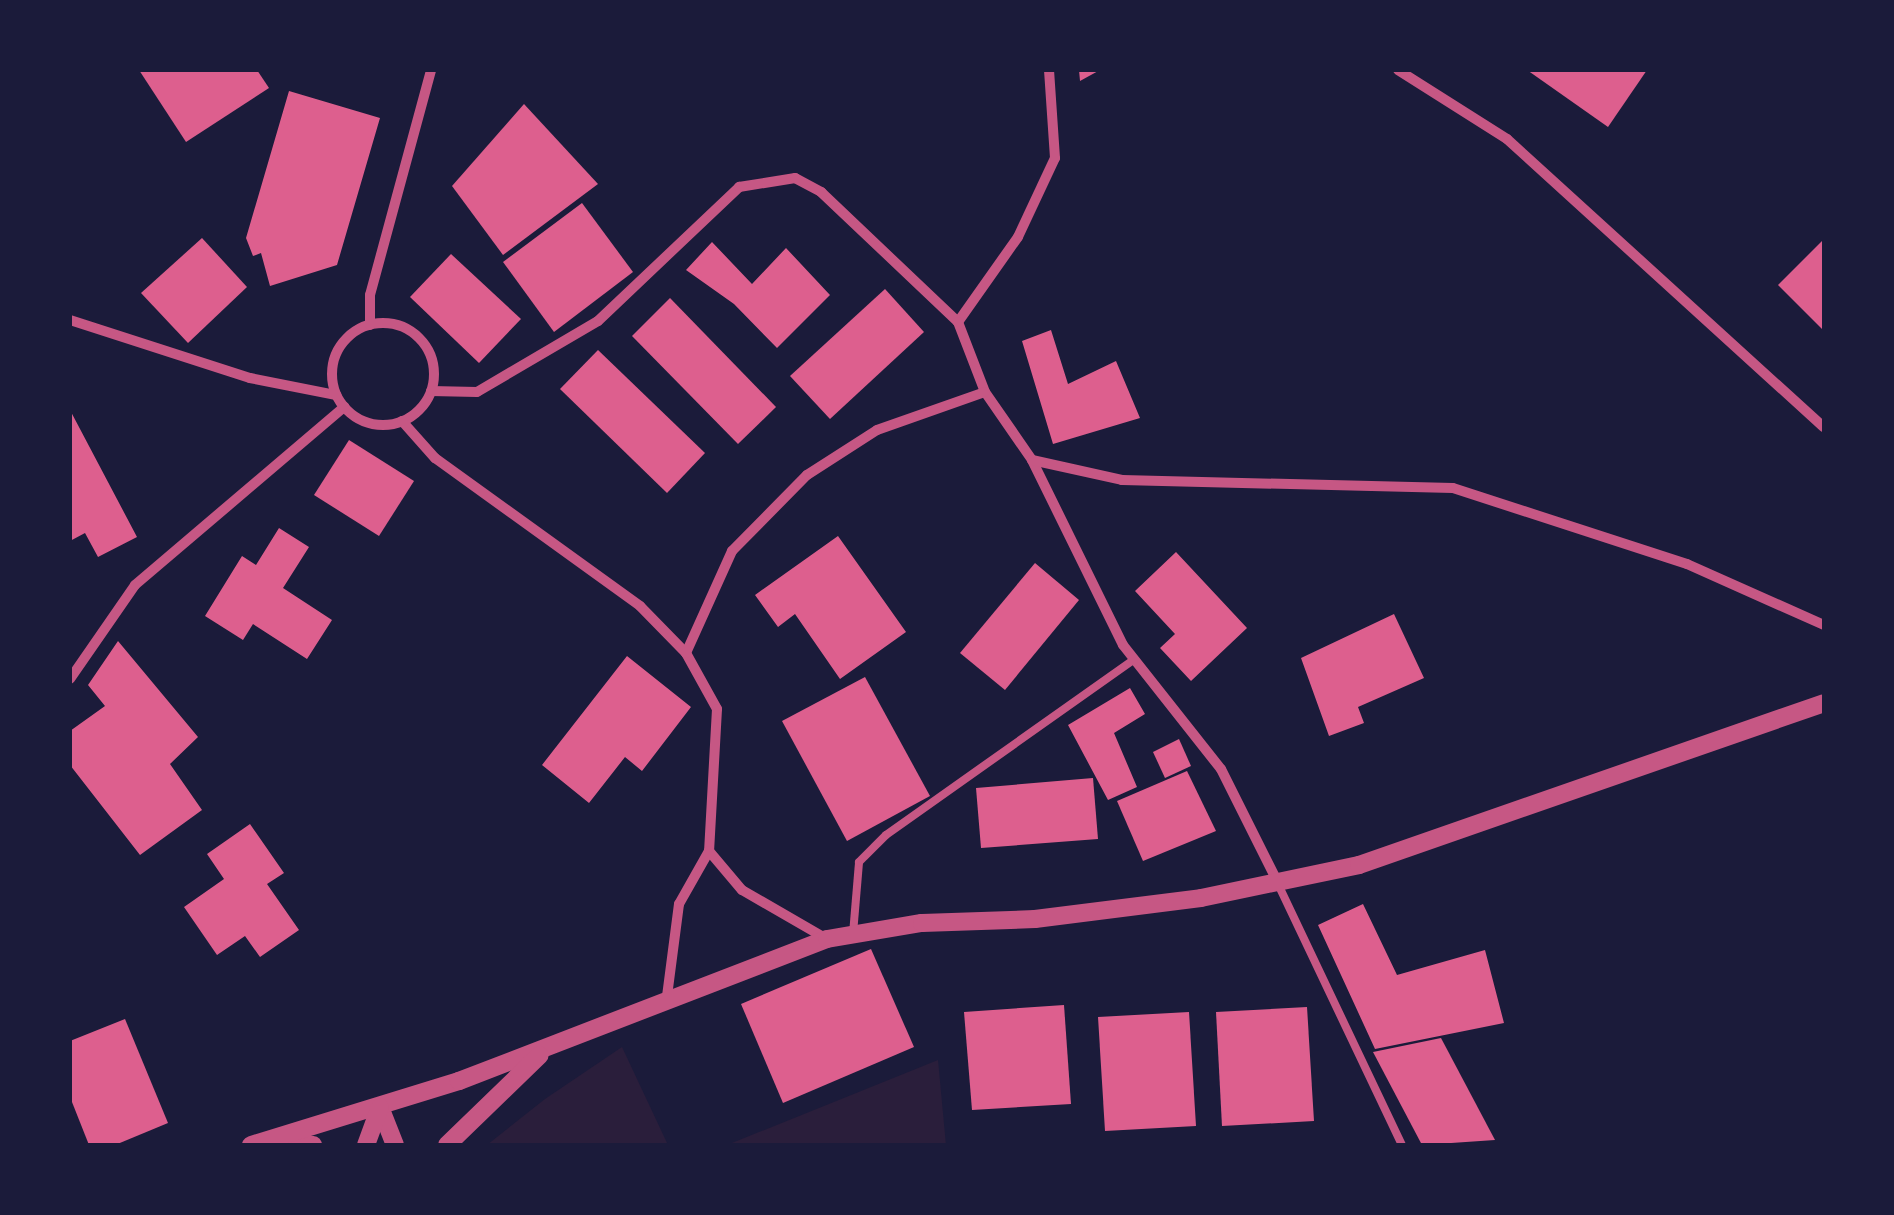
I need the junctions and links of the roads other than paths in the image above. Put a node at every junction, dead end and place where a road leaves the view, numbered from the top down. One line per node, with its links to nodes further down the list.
1 (431, 70): 6 (street)
2 (1049, 70): 5 (street)
3 (1398, 70): 12 (street)
4 (70, 320): 9 (street)
5 (958, 322): 7 (street); 8 (street)
6 (370, 325): 7 (street); 9 (street)
7 (431, 391): 11 (street)
8 (985, 392): 13 (street); 15 (street)
9 (336, 395): 10 (street)
10 (344, 407): 11 (street); 17 (street)
11 (402, 421): 15 (street)
12 (1824, 428)
13 (1032, 460): 14 (street); 16 (street)
14 (1824, 625)
15 (686, 653): 19 (street)
16 (1133, 660): 20 (street); 21 (lane)
17 (70, 678)
18 (1824, 702): 20 (street)
19 (709, 851): 22 (street); 23 (street)
20 (1278, 884): 21 (street); 31 (lane)
21 (853, 934): 22 (street)
22 (826, 939): 23 (street)
23 (667, 996): 24 (street)
24 (547, 1048): 25 (street); 30 (street)
25 (380, 1106): 26 (street); 28 (street); 29 (street)
26 (256, 1144): 27 (street)
27 (313, 1145)
28 (366, 1145)
29 (395, 1145)
30 (447, 1145)
31 (1402, 1145)

